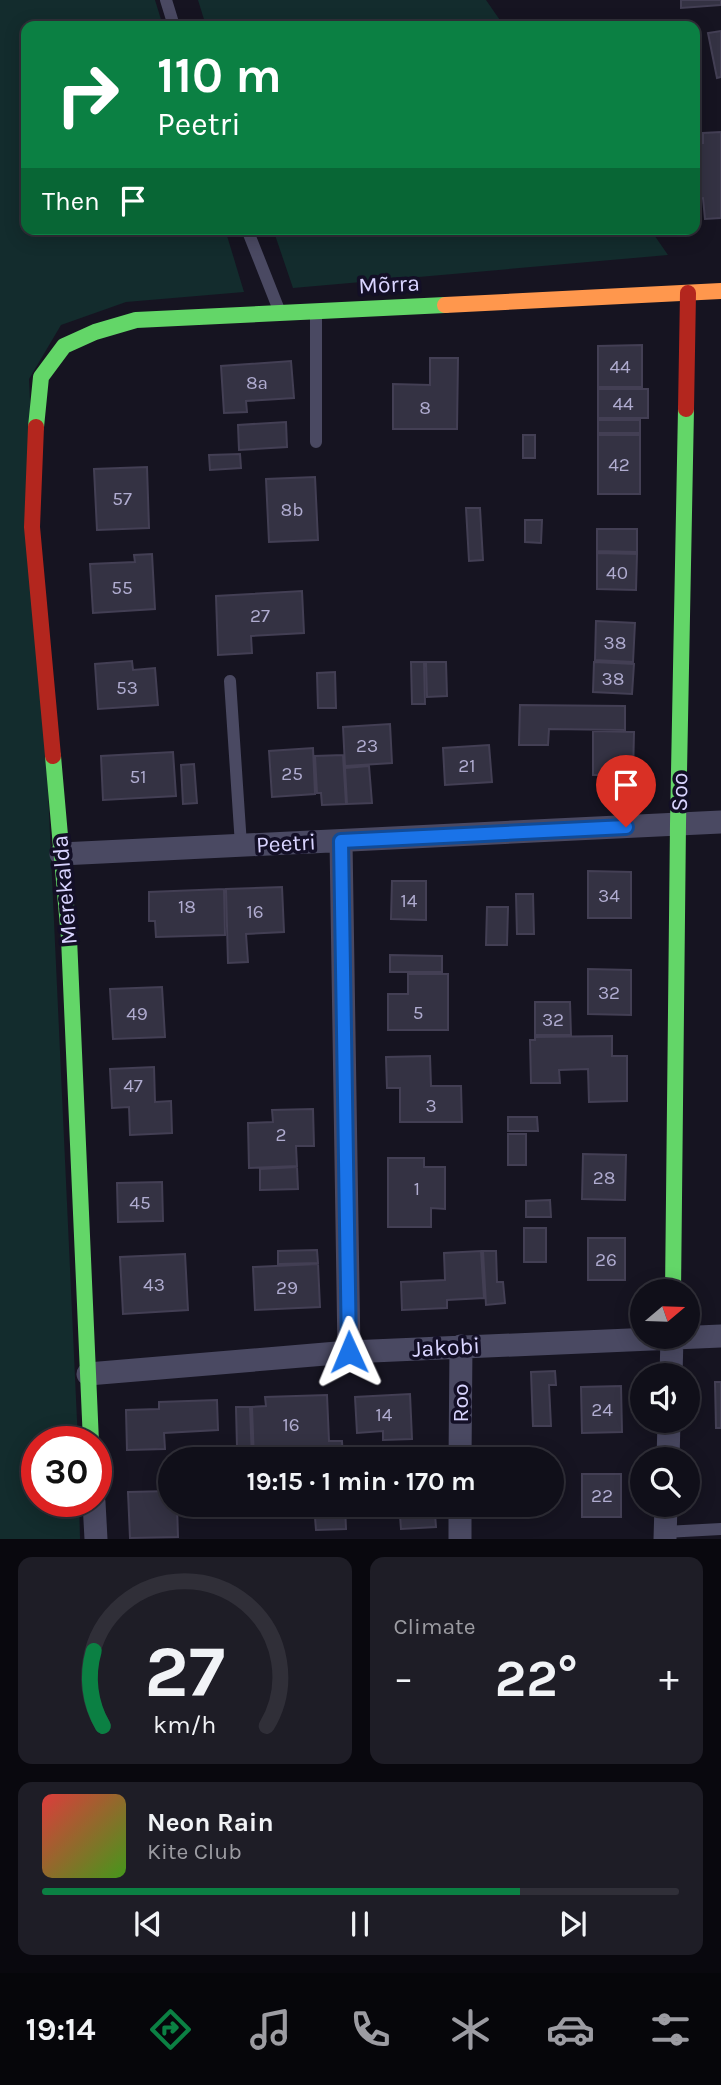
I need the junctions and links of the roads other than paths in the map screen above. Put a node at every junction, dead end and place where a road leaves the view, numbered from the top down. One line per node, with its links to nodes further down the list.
1 (166, 0): 2 (lane)
2 (172, 21)
3 (249, 235): 7 (lane)
4 (721, 291): 5 (street, Mõrra)
5 (688, 293): 6 (street, Mõrra); 12 (street, Soo)
6 (316, 311): 7 (street, Mõrra); 9 (lane)
7 (280, 313): 8 (street, Mõrra)
8 (64, 346): 15 (street, Merekalda)
9 (316, 442)
10 (230, 681): 14 (lane)
11 (721, 822): 12 (street, Peetri)
12 (678, 824): 13 (street, Peetri); 16 (street, Soo)
13 (341, 841): 14 (street, Peetri); 21 (street)
14 (241, 845): 15 (street, Peetri)
15 (61, 854): 22 (street, Merekalda)
16 (673, 1279)
17 (721, 1336): 18 (street, Jakobi)
18 (700, 1337)
19 (630, 1340): 20 (street, Jakobi)
20 (461, 1346): 21 (street, Jakobi); 24 (street, Roo)
21 (349, 1352): 22 (street, Jakobi)
22 (88, 1374): 23 (street, Merekalda)
23 (90, 1426)
24 (460, 1447)
25 (95, 1517): 30 (street)
26 (460, 1517): 31 (street)
27 (666, 1517): 29 (street)
28 (721, 1529): 29 (lane)
29 (665, 1536)
30 (96, 1539)
31 (460, 1539)

